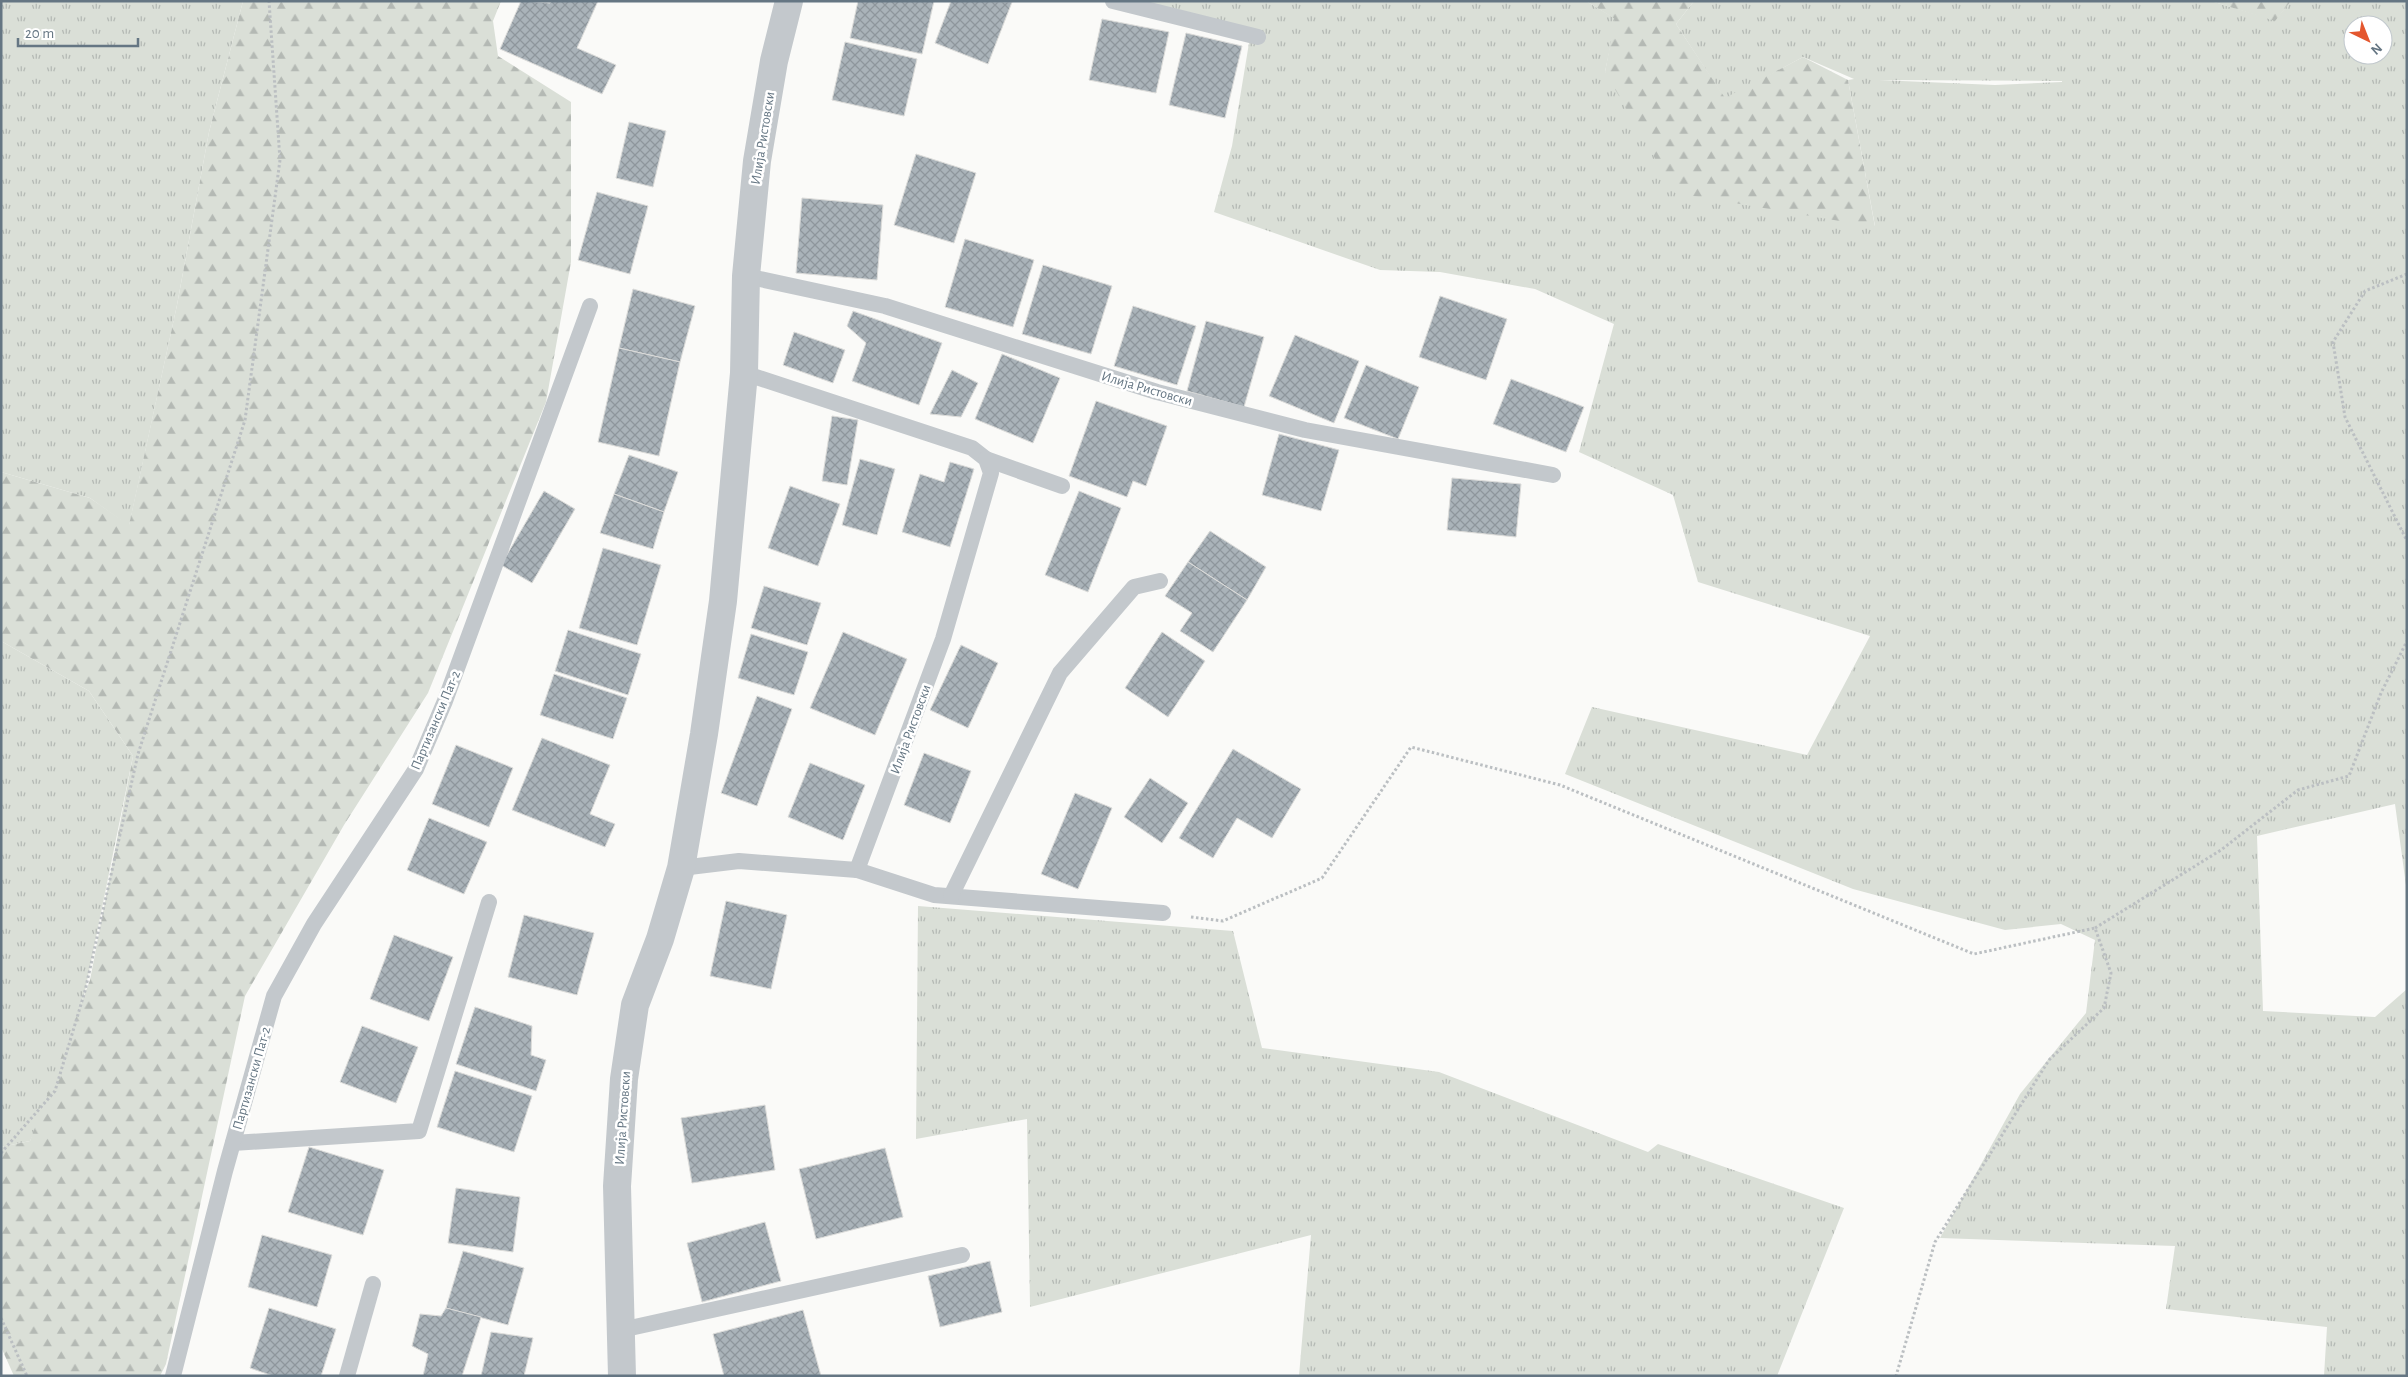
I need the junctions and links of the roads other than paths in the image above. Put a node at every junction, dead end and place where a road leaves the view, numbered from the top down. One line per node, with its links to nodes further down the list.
1 (789, 1): 4 (street, Илија Ристовски)
2 (1113, 1): 3 (lane)
3 (1258, 37)
4 (746, 276): 6 (street, Илија Ристовски); 8 (lane, Илија Ристовски)
5 (590, 306): 16 (lane, Партизански Пат-2)
6 (744, 373): 7 (lane); 11 (street, Илија Ристовски)
7 (986, 459): 9 (lane); 12 (lane, Илија Ристовски)
8 (1553, 475)
9 (1062, 486)
10 (1160, 580): 13 (lane)
11 (681, 868): 12 (lane); 19 (street, Илија Ристовски)
12 (857, 870): 13 (lane)
13 (950, 896): 15 (lane)
14 (489, 902): 16 (lane, Партизански Пат-2)
15 (1163, 914)
16 (233, 1143): 20 (lane, Партизански Пат-2)
17 (962, 1255): 19 (lane)
18 (373, 1284): 21 (lane)
19 (621, 1330): 22 (street, Илија Ристовски)
20 (173, 1376)
21 (347, 1376)
22 (622, 1376)

